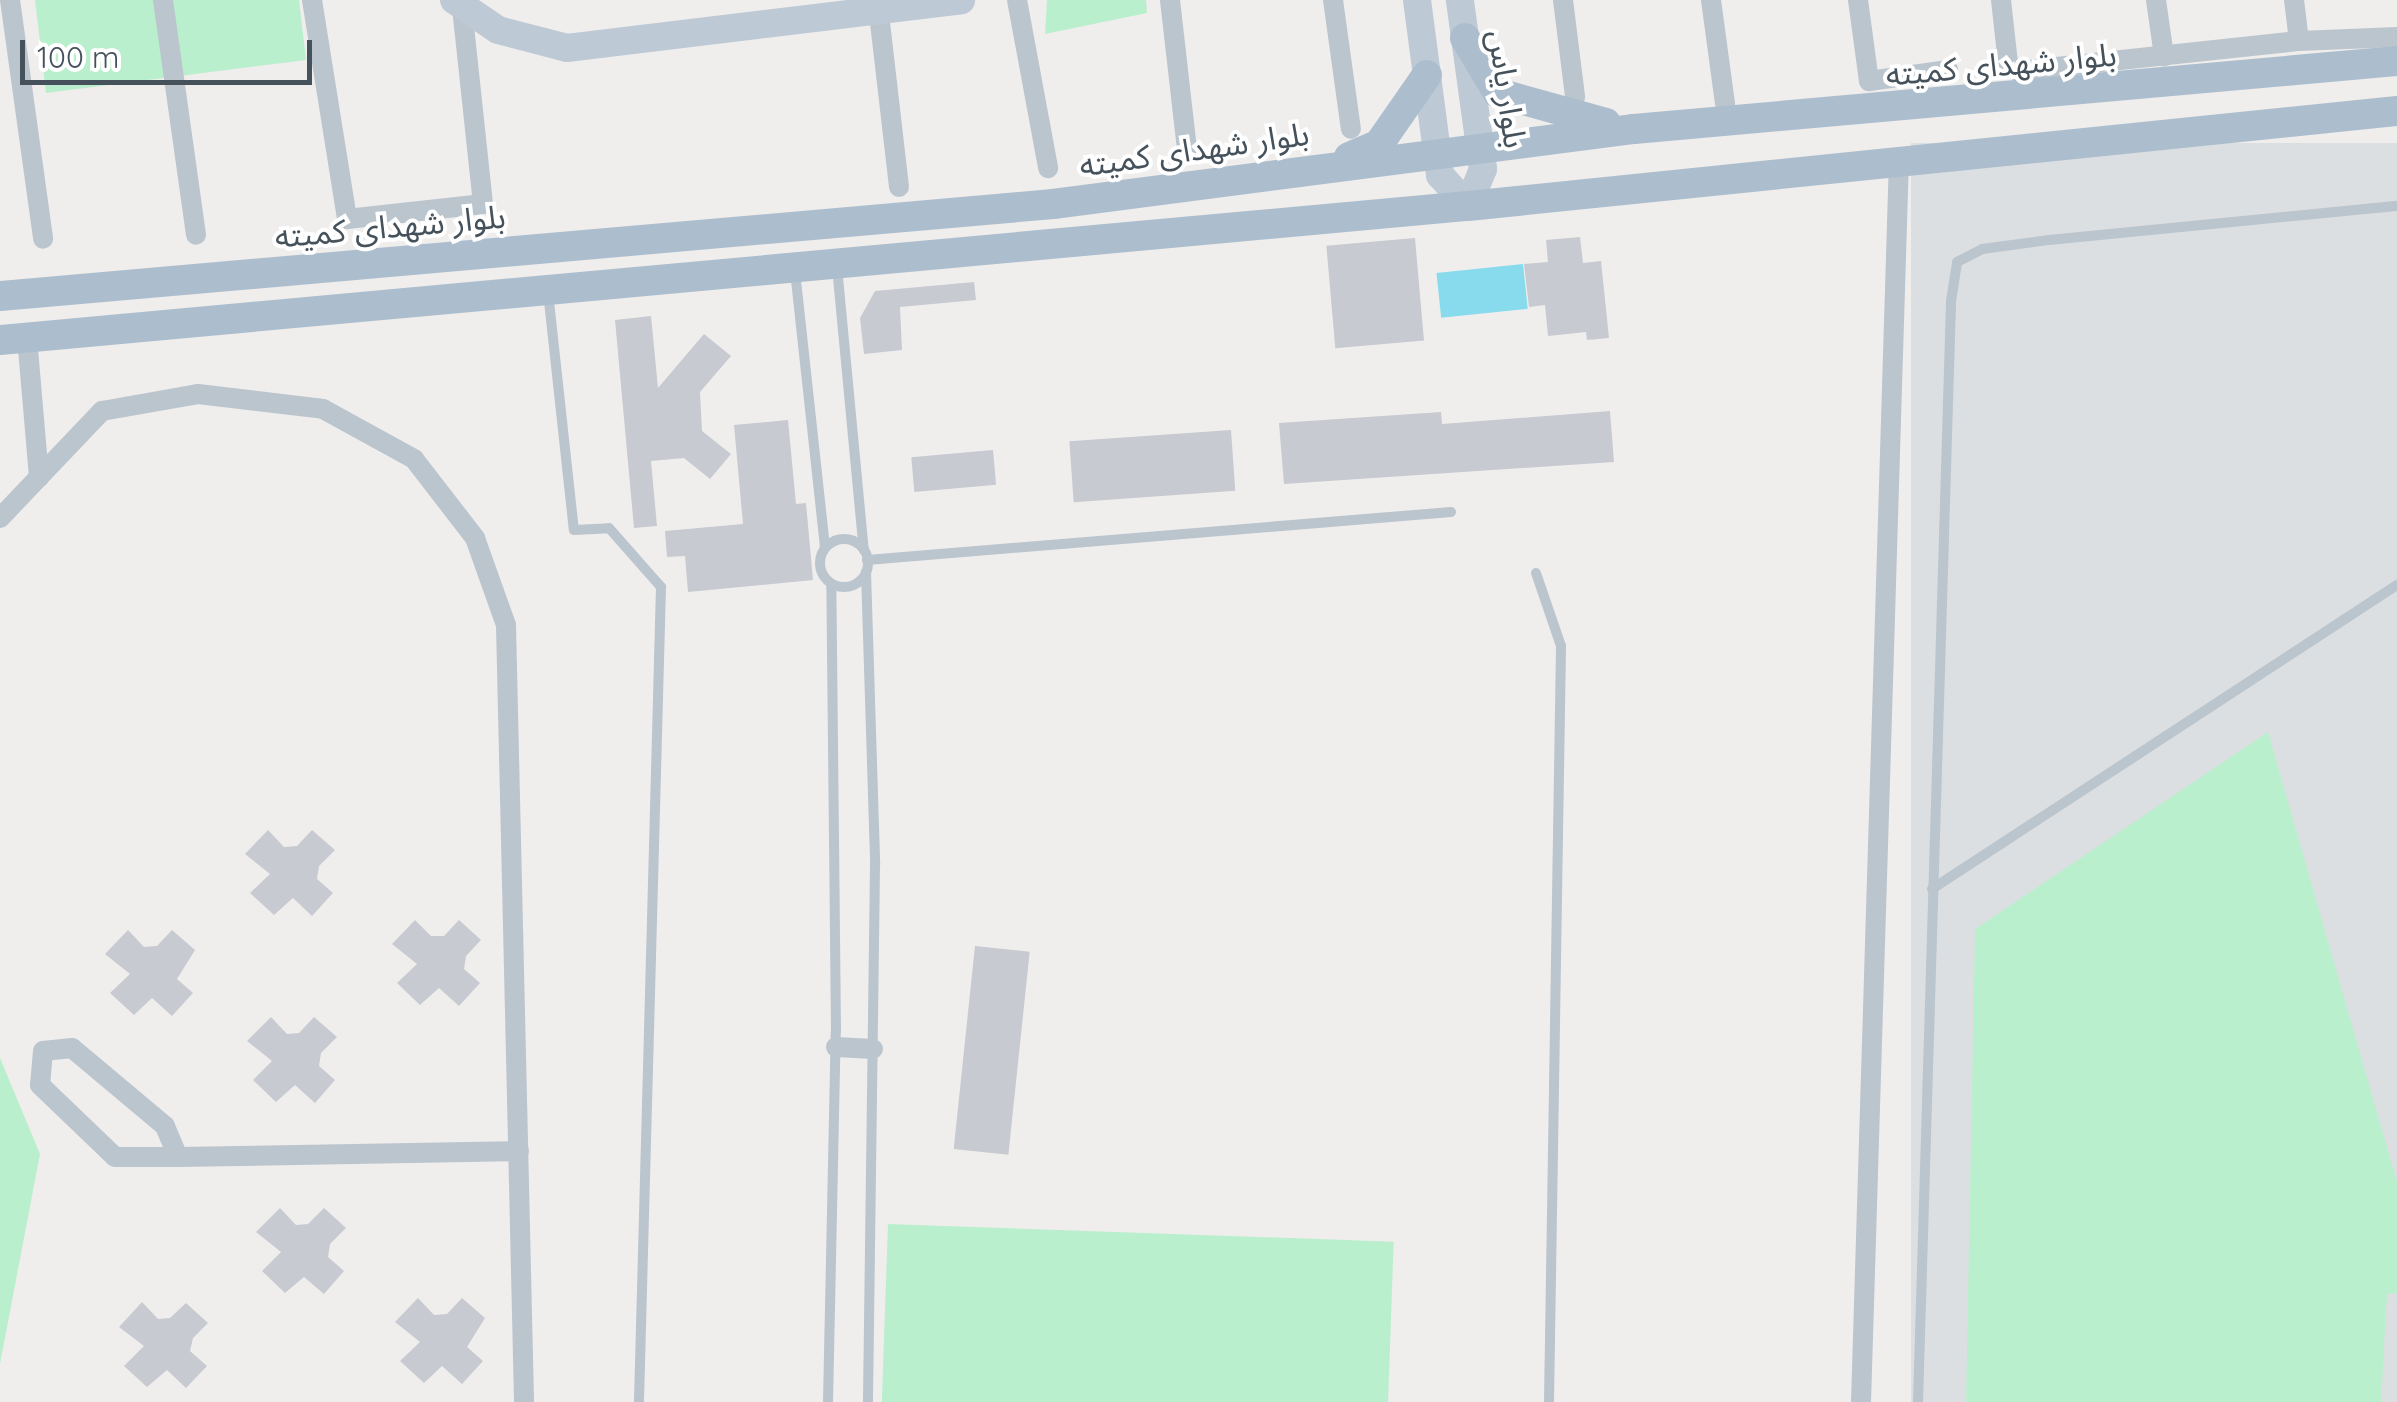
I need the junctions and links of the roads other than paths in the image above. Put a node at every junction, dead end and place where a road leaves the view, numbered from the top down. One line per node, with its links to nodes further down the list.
1 (10, 0): 40 (street)
2 (163, 0): 39 (street)
3 (312, 0): 16 (street)
4 (961, 0): 17 (street)
5 (1017, 0): 35 (street)
6 (1170, 0): 32 (street)
7 (1332, 0): 28 (street)
8 (1417, 0): 24 (street)
9 (1460, 0): 19 (street, بلوار یاس)
10 (1563, 0): 25 (street)
11 (1711, 0): 26 (street)
12 (1858, 0): 23 (street)
13 (2001, 0): 21 (street)
14 (2156, 0): 21 (street)
15 (2294, 0): 20 (street)
16 (458, 4): 17 (street)
17 (879, 14): 36 (street)
18 (2397, 37): 20 (street)
19 (1465, 38): 29 (main road); 30 (street, بلوار یاس)
20 (2299, 41): 21 (street)
21 (2164, 56)
22 (2397, 61): 29 (main road, بلوار شهدای کمیته)
23 (1948, 70)
24 (1427, 75): 31 (street); 34 (main road)
25 (1575, 97)
26 (1725, 104)
27 (2397, 111): 33 (main road)
28 (1351, 129)
29 (1634, 129): 30 (main road, بلوار شهدای کمیته)
30 (1478, 136): 31 (main road, بلوار شهدای کمیته); 37 (street, بلوار یاس)
31 (1436, 142): 34 (main road, بلوار شهدای کمیته); 37 (street)
32 (1188, 148)
33 (1898, 159): 37 (main road); 64 (street)
34 (1331, 166): 44 (main road, بلوار شهدای کمیته)
35 (1048, 168)
36 (900, 187)
37 (1468, 206): 41 (main road)
38 (2397, 206): 54 (lane)
39 (196, 235)
40 (43, 239)
41 (837, 261): 42 (main road); 50 (lane)
42 (795, 265): 43 (main road); 49 (lane)
43 (547, 287): 45 (main road); 60 (lane)
44 (3, 294)
45 (13, 338): 46 (street)
46 (39, 477): 48 (street); 57 (street)
47 (1451, 512): 50 (lane)
48 (0, 518)
49 (825, 548): 50 (lane); 52 (lane)
50 (866, 561): 52 (lane); 56 (lane)
51 (1536, 573): 63 (lane)
52 (831, 584): 55 (lane)
53 (2397, 585): 54 (lane)
54 (1932, 889): 65 (lane)
55 (836, 1047): 56 (street); 61 (lane)
56 (874, 1049): 62 (lane)
57 (519, 1151): 58 (street); 59 (street)
58 (178, 1158): 58 (street)
59 (524, 1402)
60 (639, 1402)
61 (828, 1402)
62 (868, 1402)
63 (1549, 1402)
64 (1860, 1402)
65 (1918, 1402)

